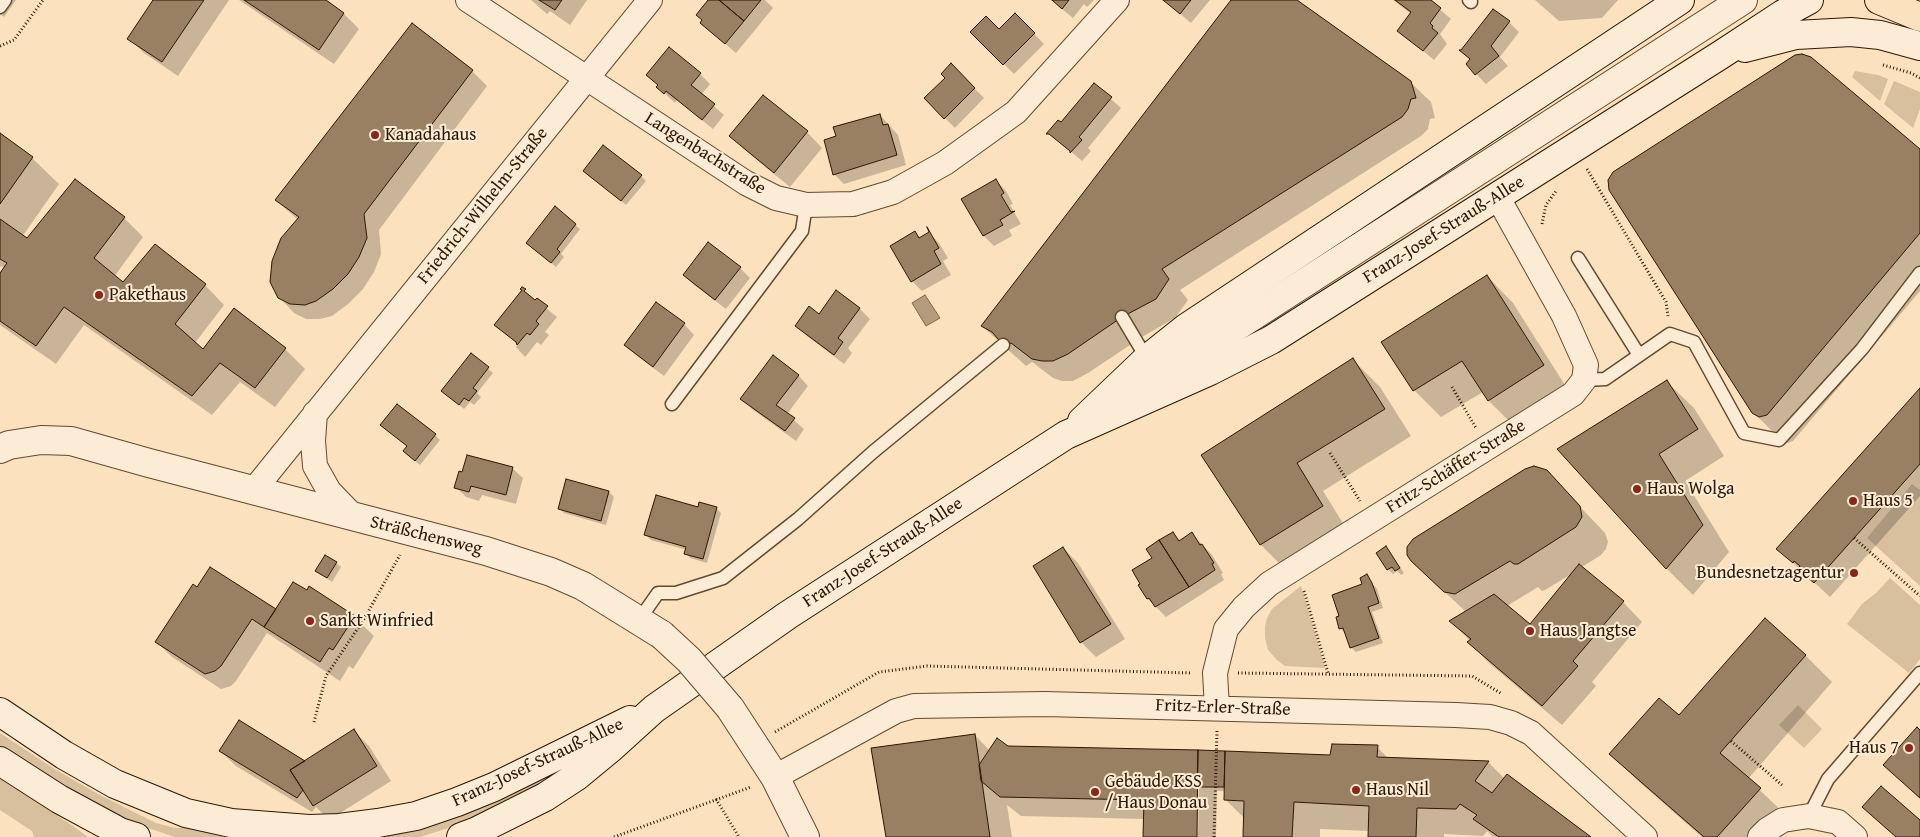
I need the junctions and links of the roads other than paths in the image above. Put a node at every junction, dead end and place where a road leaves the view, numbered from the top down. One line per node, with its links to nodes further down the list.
1 (5, 0): 9 (lane)
2 (468, 0): 13 (street, Langenbachstraße)
3 (650, 0): 13 (street, Friedrich-Wilhelm-Straße)
4 (1117, 0): 15 (street, Langenbachstraße)
5 (1680, 0): 21 (main road, Franz-Josef-Strauß-Allee)
6 (1743, 0): 25 (main road, Franz-Josef-Strauß-Allee)
7 (1809, 0): 12 (main road, Franz-Josef-Strauß-Allee)
8 (1879, 0): 10 (main road)
9 (0, 7)
10 (1920, 17)
11 (1920, 46): 12 (main road)
12 (1722, 54): 14 (main road, Franz-Josef-Strauß-Allee)
13 (588, 78): 15 (street, Langenbachstraße); 24 (street, Friedrich-Wilhelm-Straße)
14 (1497, 196): 22 (street); 25 (main road, Franz-Josef-Strauß-Allee)
15 (806, 205): 23 (lane)
16 (1578, 258): 20 (lane)
17 (1920, 273): 20 (lane)
18 (1122, 317): 21 (lane)
19 (1003, 345): 29 (lane)
20 (1639, 355): 22 (lane)
21 (1147, 359): 25 (main road, Franz-Josef-Strauß-Allee)
22 (1584, 380): 31 (street, Fritz-Schäffer-Straße)
23 (672, 404)
24 (316, 413): 27 (street, Friedrich-Wilhelm-Straße); 28 (street)
25 (1066, 435): 32 (main road, Franz-Josef-Strauß-Allee)
26 (0, 449): 27 (main road, Sträßchensweg)
27 (252, 491): 28 (main road, Sträßchensweg)
28 (354, 517): 29 (main road, Sträßchensweg)
29 (650, 627): 35 (main road, Sträßchensweg, bridge)
30 (1920, 673): 36 (lane)
31 (1217, 708): 35 (street, Fritz-Erler-Straße); 41 (street, Fritz-Erler-Straße)
32 (654, 709): 33 (main road, Franz-Josef-Strauß-Allee); 39 (main road, Franz-Josef-Strauß-Allee)
33 (0, 712)
34 (0, 761): 38 (main road)
35 (763, 782): 40 (main road, Sträßchensweg)
36 (1808, 816): 37 (street); 42 (street)
37 (1847, 830)
38 (136, 837)
39 (461, 837)
40 (804, 837)
41 (1644, 837)
42 (1760, 837)

